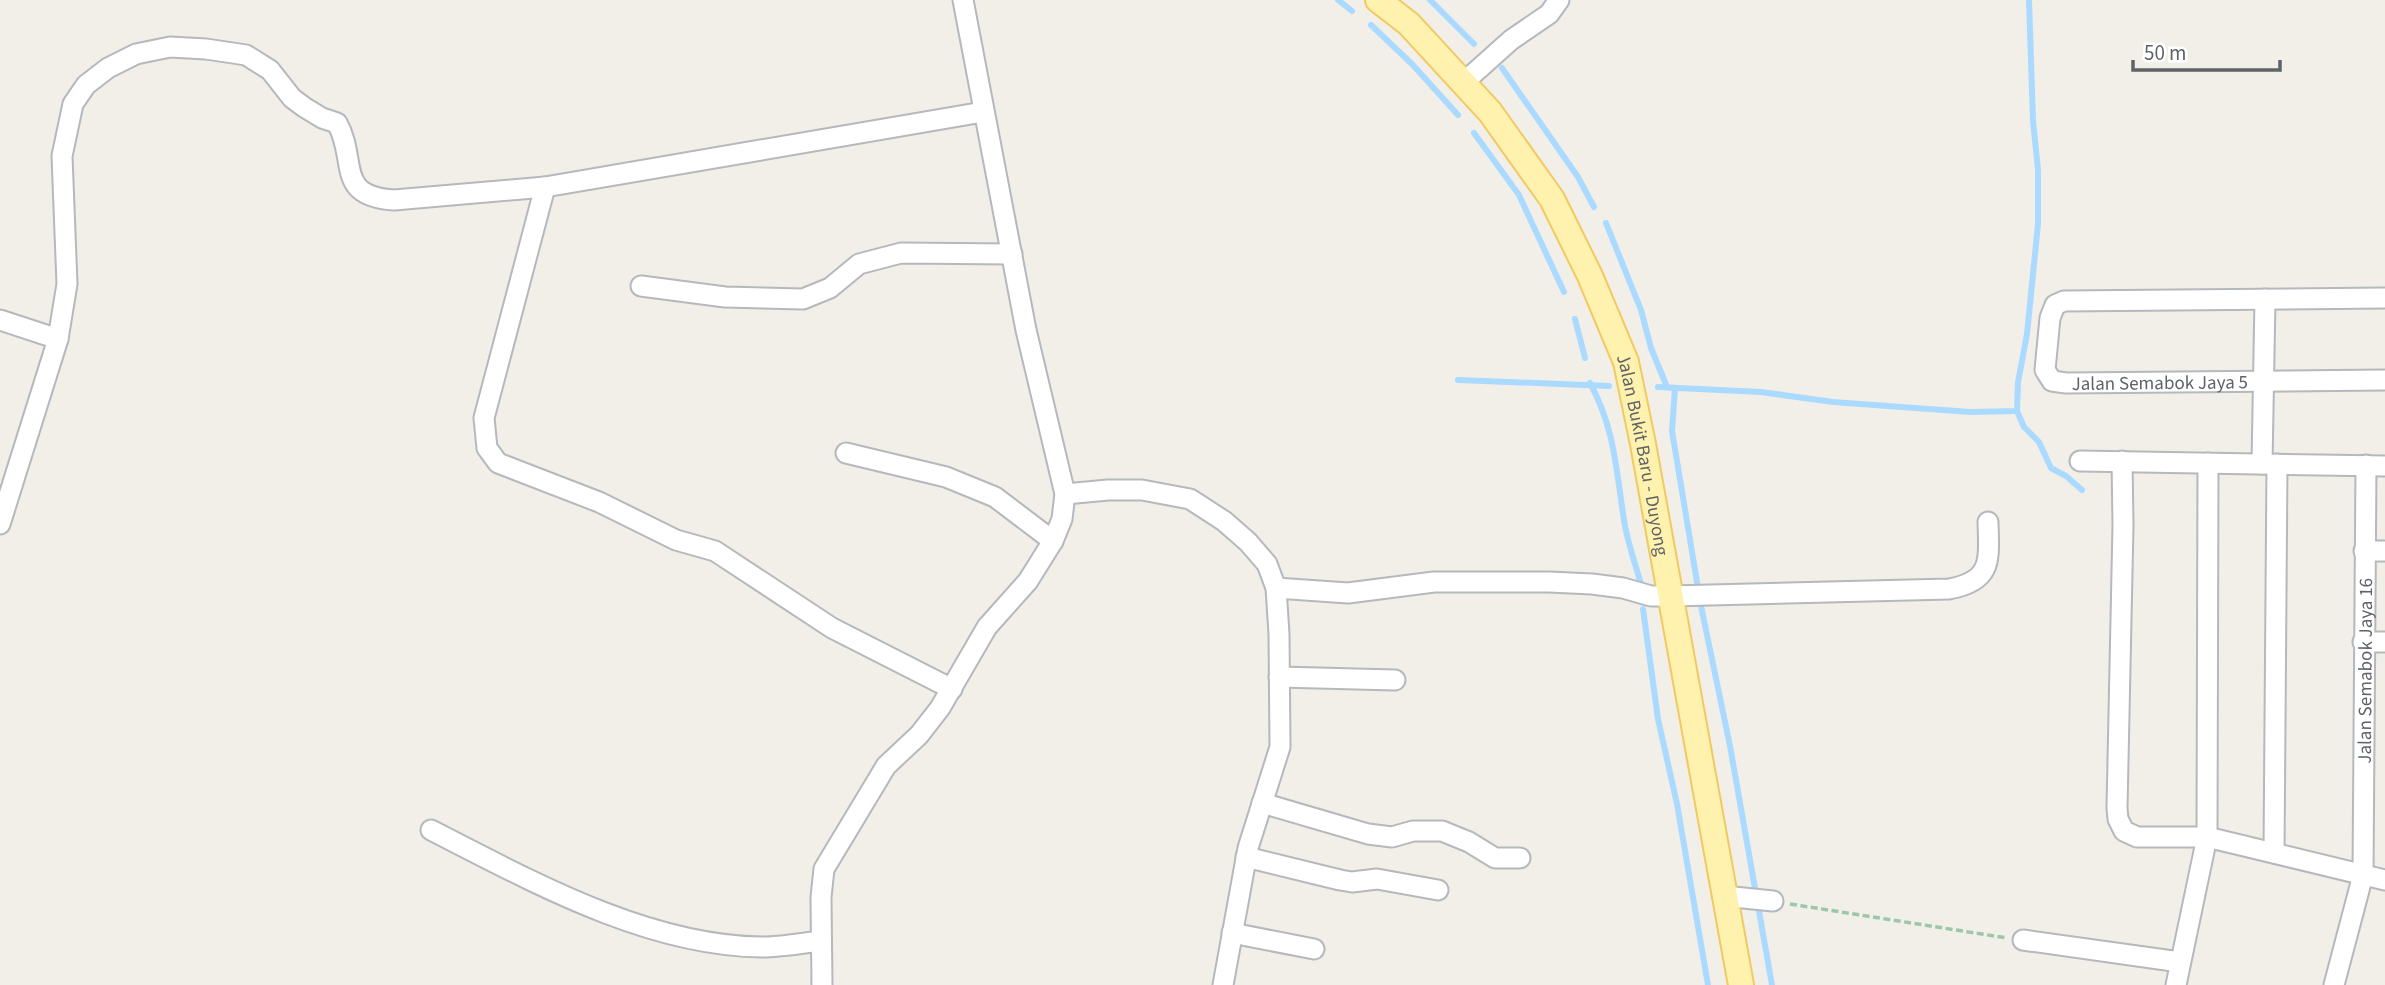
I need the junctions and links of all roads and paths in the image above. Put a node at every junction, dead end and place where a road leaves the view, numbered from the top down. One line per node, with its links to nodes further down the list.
1 (963, 0): 5 (street)
2 (1378, 0): 4 (main road, Jalan Bukit Baru - Duyong)
3 (1559, 0): 4 (street)
4 (1463, 83): 28 (main road, Jalan Bukit Baru - Duyong)
5 (984, 112): 6 (street); 7 (street)
6 (545, 187): 12 (street); 33 (street)
7 (1012, 254): 8 (street); 21 (street)
8 (641, 286)
9 (2385, 298): 10 (street, Jalan Semabok Jaya 5)
10 (2265, 299): 14 (street); 14 (street, Jalan Semabok Jaya 5)
11 (0, 320): 12 (street)
12 (58, 339): 23 (street)
13 (2385, 380): 14 (street, Jalan Semabok Jaya 5)
14 (2263, 382): 19 (street)
15 (846, 453): 24 (street)
16 (2080, 461): 17 (street)
17 (2122, 461): 18 (street); 36 (street)
18 (2208, 463): 19 (street); 36 (street)
19 (2269, 464): 20 (street); 37 (street)
20 (2375, 466): 25 (street, Jalan Semabok Jaya 16)
21 (1065, 494): 24 (street); 27 (street)
22 (1988, 522): 28 (street)
23 (0, 524)
24 (1053, 541): 33 (street)
25 (2364, 551): 26 (street); 29 (street, Jalan Semabok Jaya 16)
26 (2385, 551)
27 (1276, 588): 28 (street); 31 (street)
28 (1670, 596): 43 (main road, Jalan Bukit Baru - Duyong)
29 (2363, 642): 30 (street); 40 (street, Jalan Semabok Jaya 16)
30 (2385, 642)
31 (1279, 677): 32 (street); 34 (street)
32 (1395, 680)
33 (952, 689): 47 (street)
34 (1262, 803): 38 (street); 39 (street)
35 (431, 830): 47 (street)
36 (2207, 837): 37 (street); 49 (street)
37 (2274, 853): 40 (street)
38 (1246, 858): 42 (street); 45 (street)
39 (1520, 858)
40 (2363, 875): 41 (street); 54 (street, Jalan Semabok Jaya 16)
41 (2385, 880)
42 (1438, 890)
43 (1724, 896): 44 (street); 52 (main road, Jalan Bukit Baru - Duyong)
44 (1773, 901): 46 (path)
45 (1232, 933): 48 (street); 51 (street)
46 (2023, 940): 49 (street)
47 (821, 941): 50 (street)
48 (1314, 949)
49 (2180, 962): 53 (street)
50 (822, 985)
51 (1223, 985)
52 (1741, 985)
53 (2176, 985)
54 (2334, 985)

